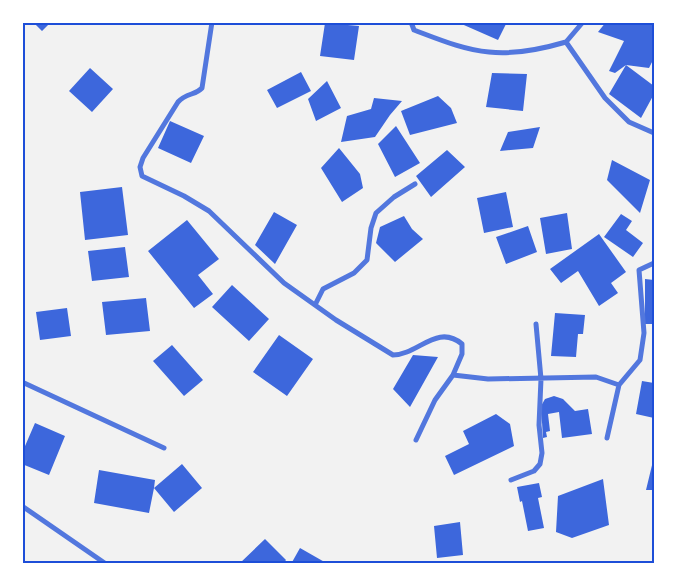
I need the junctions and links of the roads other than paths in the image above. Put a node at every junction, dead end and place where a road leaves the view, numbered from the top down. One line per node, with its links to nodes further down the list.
1 (212, 22): 8 (street)
2 (411, 22): 4 (street)
3 (583, 22): 4 (street)
4 (566, 42): 5 (street)
5 (654, 133)
6 (415, 184): 8 (street)
7 (654, 264): 13 (street)
8 (315, 305): 10 (street)
9 (536, 324): 11 (street)
10 (453, 375): 11 (street); 15 (street)
11 (541, 379): 13 (street); 17 (street)
12 (22, 382): 16 (street)
13 (619, 384): 14 (street)
14 (607, 438)
15 (416, 440)
16 (164, 448)
17 (511, 480)
18 (22, 506): 19 (street)
19 (106, 564)

